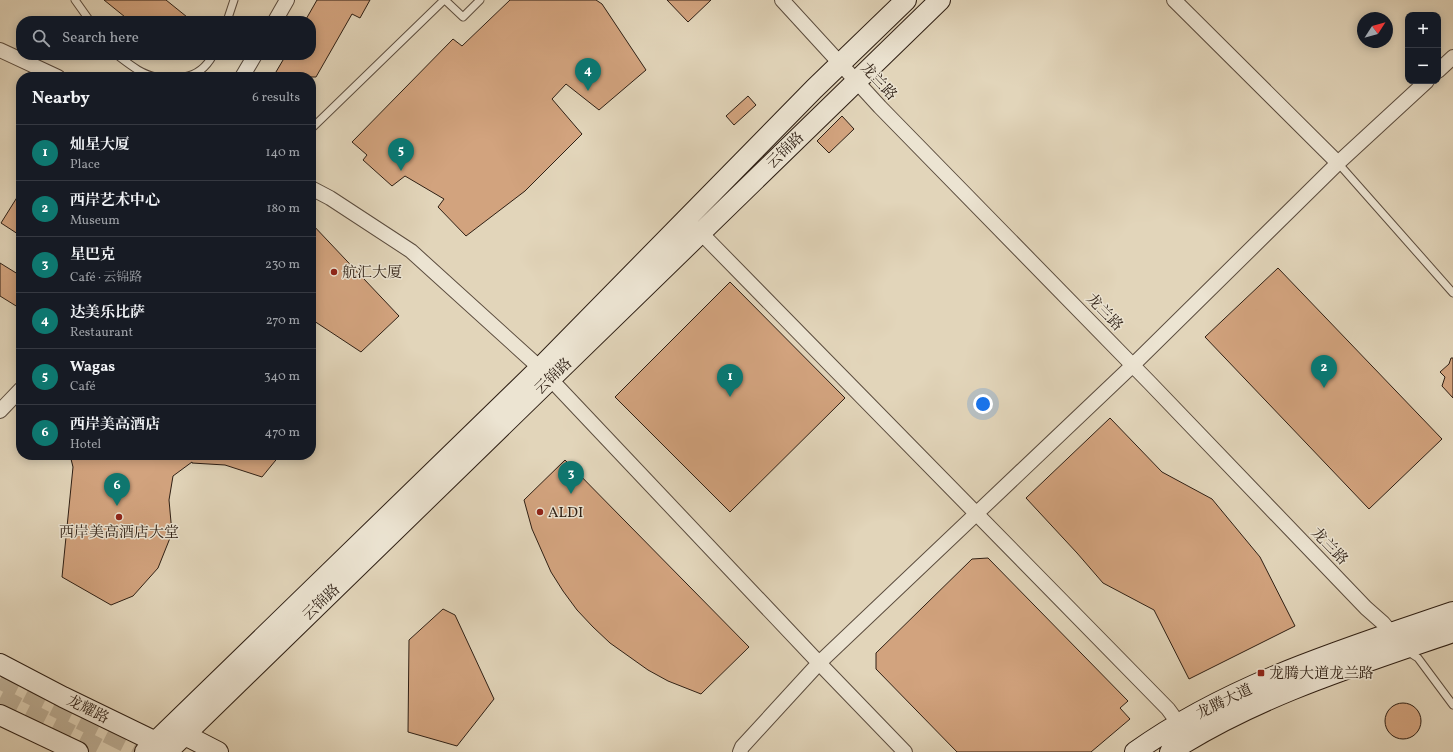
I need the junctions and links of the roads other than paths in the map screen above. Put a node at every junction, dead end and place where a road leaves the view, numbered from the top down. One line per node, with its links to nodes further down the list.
1 (75, 0): 10 (lane)
2 (234, 0): 11 (lane)
3 (287, 0): 12 (street)
4 (445, 0): 5 (lane); 28 (lane)
5 (480, 0)
6 (782, 0): 20 (street, 龙兰路)
7 (906, 0): 20 (main road, 云锦路)
8 (940, 0): 26 (main road, 云锦路)
9 (1174, 0): 29 (street)
10 (86, 16)
11 (229, 16)
12 (278, 16)
13 (0, 50): 14 (street)
14 (16, 57)
15 (1453, 57): 21 (street)
16 (21, 60): 22 (street)
17 (124, 60): 23 (lane)
18 (210, 60): 24 (lane)
19 (252, 60): 25 (street)
20 (840, 63): 26 (street, 龙兰路); 34 (main road, 云锦路)
21 (1441, 68)
22 (47, 72)
23 (143, 72)
24 (198, 72)
25 (245, 72)
26 (856, 81): 31 (main road, 云锦路); 33 (street, 龙兰路)
27 (1424, 84): 29 (street)
28 (316, 124)
29 (1338, 164): 32 (lane); 33 (street)
30 (316, 191): 34 (street)
31 (701, 233): 34 (main road, 云锦路); 37 (street)
32 (1453, 293)
33 (1133, 365): 37 (street); 40 (street, 龙兰路)
34 (545, 374): 41 (street); 46 (main road, 云锦路); 46 (main road, 云锦路)
35 (16, 394): 36 (street)
36 (0, 410)
37 (976, 514): 41 (street); 45 (street)
38 (1453, 612): 40 (main road, 龙腾大道)
39 (1453, 632): 40 (main road, 龙腾大道)
40 (1398, 641): 43 (lane); 45 (main road, 龙腾大道); 52 (main road, 龙腾大道)
41 (819, 663): 49 (street); 50 (street)
42 (0, 664): 46 (main road, 龙耀路)
43 (1453, 705)
44 (0, 715): 47 (main road)
45 (1179, 724): 51 (main road, 龙腾大道)
46 (166, 747): 48 (main road, 龙耀路)
47 (78, 752)
48 (218, 752)
49 (740, 752)
50 (905, 752)
51 (1135, 752)
52 (1170, 752)

